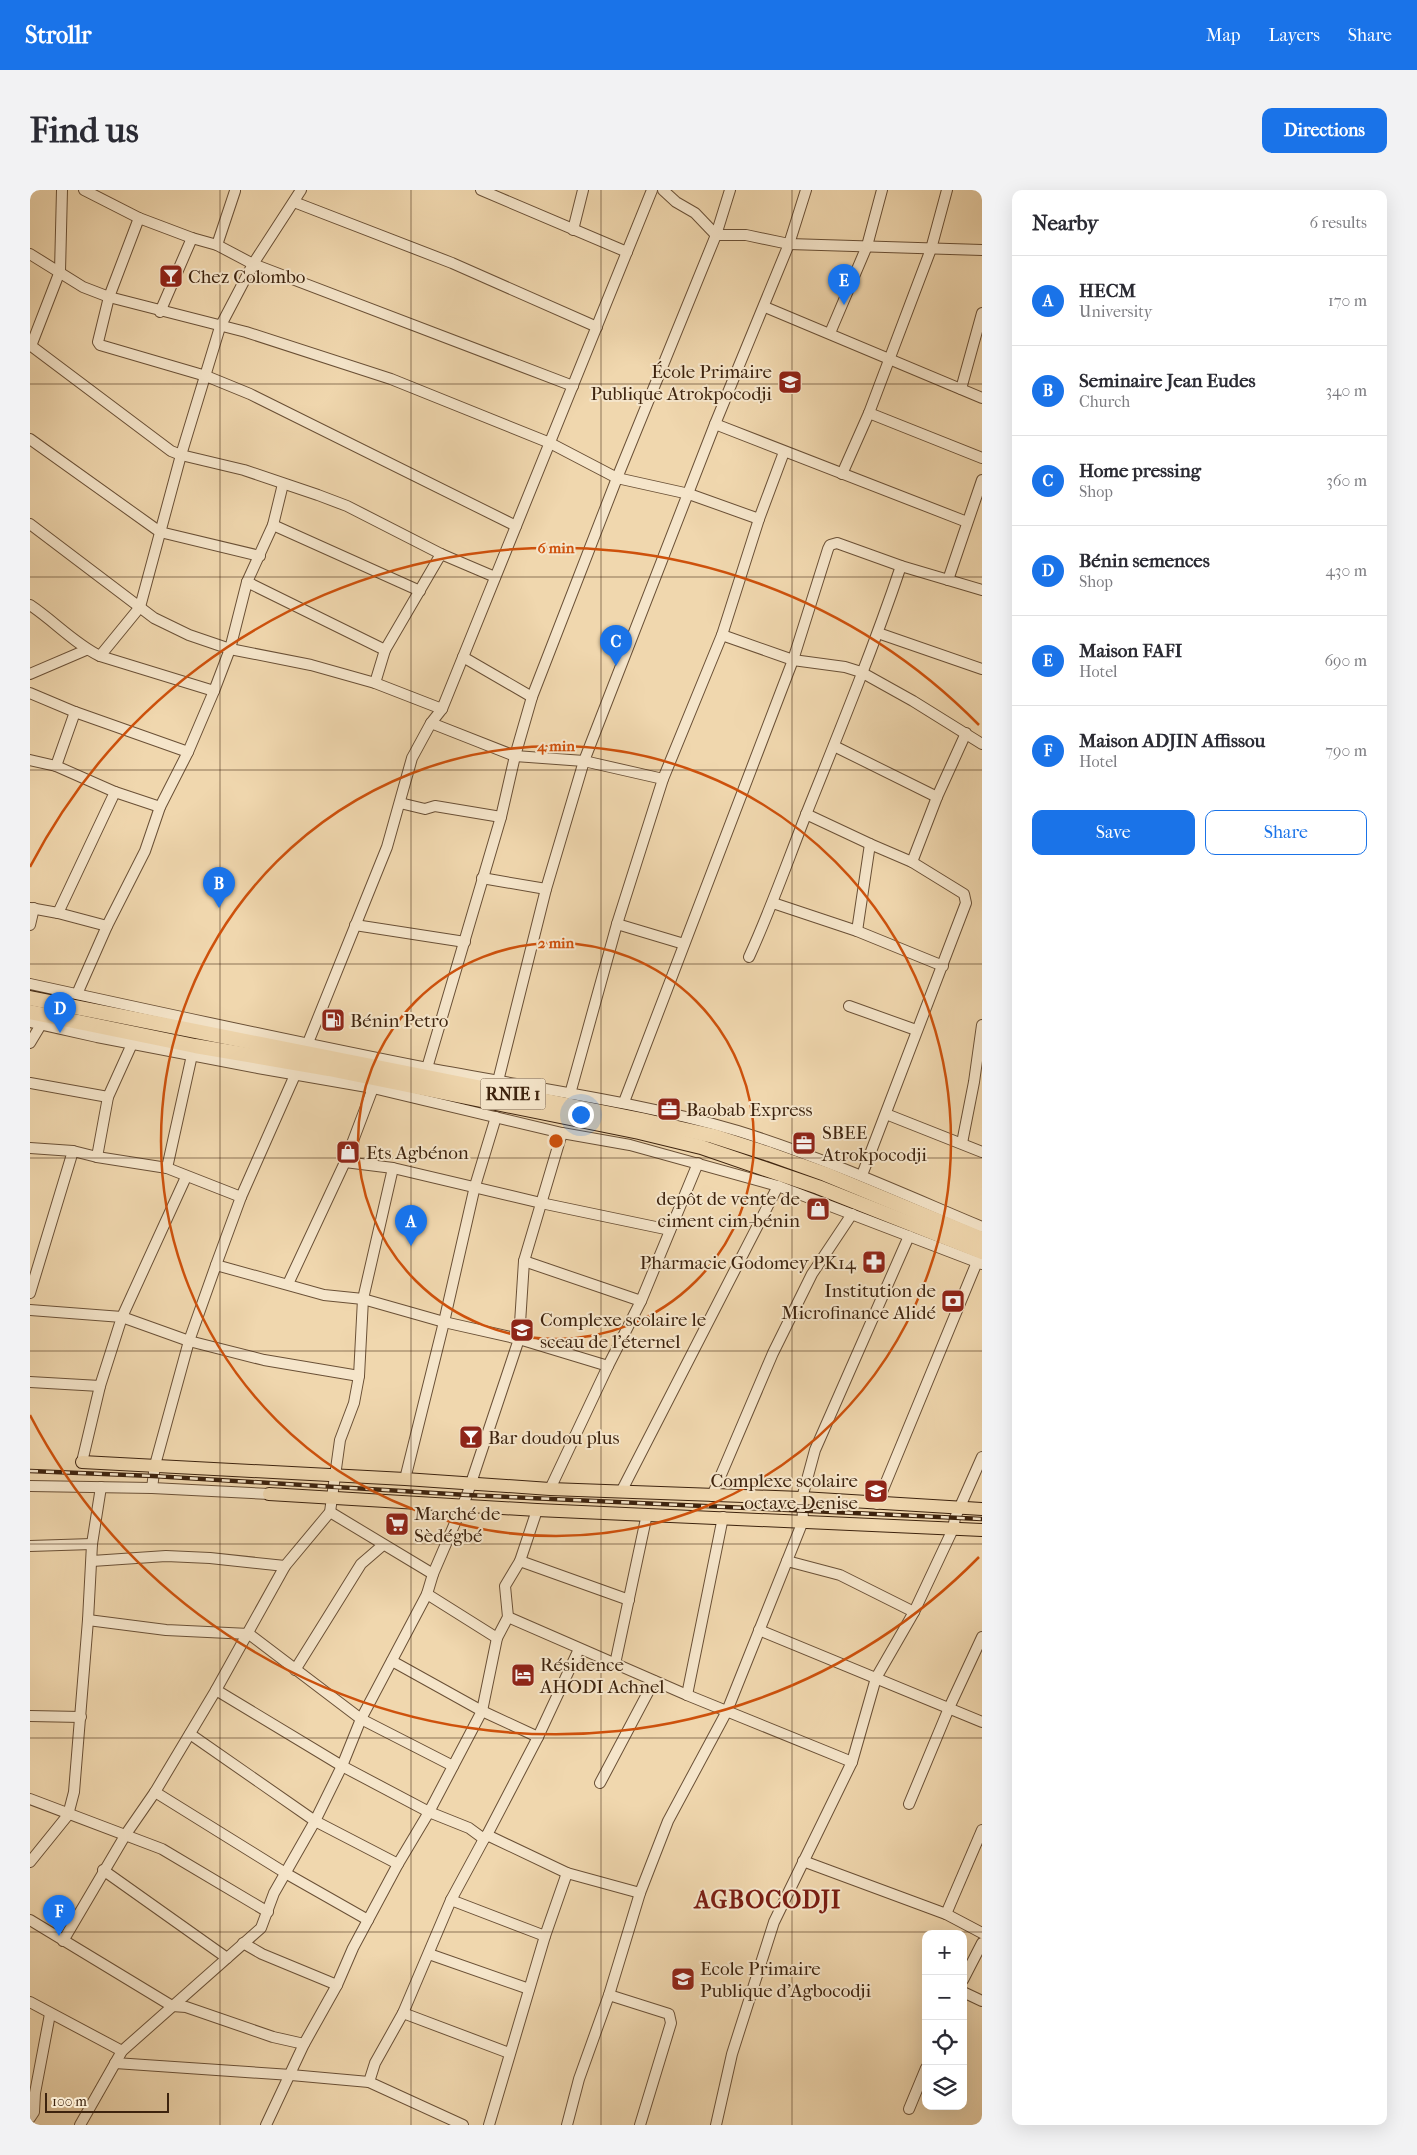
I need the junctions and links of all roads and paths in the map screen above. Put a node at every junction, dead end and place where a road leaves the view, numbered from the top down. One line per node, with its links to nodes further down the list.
1 (62, 190): 26 (street)
2 (84, 190): 14 (street)
3 (301, 190): 13 (street)
4 (481, 190): 15 (street)
5 (583, 190): 15 (street)
6 (652, 190): 23 (street)
7 (663, 190): 16 (street)
8 (730, 190): 16 (street)
9 (806, 190): 18 (street)
10 (882, 190): 20 (street)
11 (947, 190): 21 (street)
12 (235, 192): 19 (street)
13 (294, 202): 25 (street); 32 (street)
14 (139, 218): 17 (street); 27 (street)
15 (573, 230): 23 (street)
16 (716, 235): 18 (street); 48 (street)
17 (192, 238): 19 (street); 29 (street)
18 (789, 244): 20 (street); 28 (street)
19 (217, 245): 25 (street)
20 (867, 246): 21 (street); 33 (street)
21 (931, 249): 22 (street); 35 (street)
22 (982, 250)
23 (626, 252): 32 (street)
24 (30, 254): 26 (street)
25 (253, 264): 31 (street); 37 (street)
26 (60, 271): 27 (street); 34 (street)
27 (109, 298): 29 (street); 36 (street)
28 (765, 307): 33 (street); 41 (street)
29 (160, 312): 31 (street)
30 (982, 313): 38 (street)
31 (220, 327): 36 (street); 43 (street)
32 (596, 327): 37 (street)
33 (830, 333): 35 (street)
34 (30, 346): 45 (street)
35 (888, 360): 38 (street); 40 (street)
36 (206, 376): 45 (street); 56 (street)
37 (573, 386): 43 (street)
38 (961, 389): 39 (street)
39 (982, 398)
40 (869, 413): 46 (street); 47 (street)
41 (715, 424): 44 (street); 51 (street)
42 (30, 439): 57 (street)
43 (550, 443): 48 (street); 56 (street)
44 (784, 452): 47 (street); 52 (street)
45 (181, 455): 50 (street); 57 (street)
46 (982, 458)
47 (842, 474): 53 (street)
48 (617, 478): 51 (street); 82 (street)
49 (982, 480): 53 (street)
50 (283, 484): 55 (street); 58 (street)
51 (689, 494): 52 (street); 92 (street)
52 (759, 519): 69 (street)
53 (967, 522): 62 (street)
54 (30, 524): 67 (street)
55 (273, 525): 59 (street); 65 (street)
56 (516, 526): 61 (street)
57 (160, 532): 59 (street); 67 (street)
58 (441, 554): 61 (street); 65 (street)
59 (260, 556): 63 (street)
60 (901, 566): 62 (street); 68 (street); 75 (street)
61 (495, 577): 74 (street)
62 (948, 580): 64 (street)
63 (246, 582): 70 (street); 72 (street)
64 (982, 590)
65 (420, 591): 72 (street)
66 (30, 606): 71 (street)
67 (140, 607): 70 (street); 73 (street)
68 (878, 633): 76 (street); 77 (street)
69 (722, 635): 75 (street); 94 (street)
70 (230, 649): 79 (street); 80 (street)
71 (86, 650): 73 (street); 78 (street)
72 (385, 650): 79 (street)
73 (100, 656): 80 (street)
74 (463, 657): 82 (street); 83 (street)
75 (792, 660): 77 (street); 114 (street)
76 (982, 668)
77 (861, 672): 86 (street); 88 (street)
78 (30, 674)
79 (374, 683): 83 (street)
80 (214, 691): 89 (street)
81 (30, 693): 84 (street)
82 (532, 697): 90 (street)
83 (442, 709): 85 (street)
84 (75, 712): 89 (street); 93 (street)
85 (431, 724): 90 (street); 97 (street)
86 (966, 733): 87 (street); 96 (street)
87 (982, 744)
88 (834, 746): 96 (street); 99 (street)
89 (188, 752): 98 (street)
90 (515, 756): 92 (street); 100 (street)
91 (30, 760): 93 (street)
92 (584, 761): 94 (street); 104 (street)
93 (56, 766): 95 (street)
94 (663, 779): 108 (street)
95 (115, 792): 98 (street); 107 (street)
96 (937, 796): 102 (street)
97 (400, 803): 100 (street); 110 (street)
98 (160, 807): 111 (street)
99 (806, 814): 101 (street); 105 (street)
100 (501, 817): 103 (street)
101 (870, 844): 102 (street); 112 (street)
102 (912, 862): 116 (street)
103 (482, 878): 104 (street); 113 (street)
104 (546, 888): 131 (street)
105 (773, 903): 112 (street); 115 (street)
106 (32, 908): 107 (street); 109 (street)
107 (58, 913): 111 (street)
108 (617, 924): 114 (street); 135 (street)
109 (30, 925)
110 (355, 925): 113 (street); 129 (street)
111 (107, 926): 118 (street)
112 (857, 931): 116 (street)
113 (465, 942): 130 (street)
114 (684, 944): 137 (street)
115 (749, 956)
116 (943, 966): 125 (street)
117 (30, 984): 118 (street)
118 (77, 994): 129 (street)
119 (30, 998): 129 (highway, RNIE 1)
120 (849, 1006): 125 (street)
121 (30, 1012): 129 (highway, RNIE 1)
122 (30, 1022): 123 (street)
123 (42, 1023): 126 (street); 127 (street)
124 (982, 1025): 133 (street)
125 (916, 1030): 138 (street)
126 (30, 1043)
127 (132, 1044): 128 (street); 136 (street)
128 (192, 1055): 129 (street); 148 (street)
129 (301, 1059): 130 (street); 134 (street); 154 (street); 160 (highway, RNIE 1); 161 (highway, RNIE 1)
130 (427, 1068): 131 (street)
131 (498, 1080): 135 (street)
132 (30, 1083): 136 (street)
133 (978, 1083): 141 (street)
134 (373, 1088): 139 (street); 146 (street)
135 (570, 1094): 137 (street)
136 (108, 1097): 145 (street)
137 (624, 1102): 150 (street)
138 (886, 1114): 141 (street); 150 (street)
139 (496, 1116): 140 (street); 152 (street)
140 (562, 1133): 147 (street); 155 (street)
141 (962, 1143): 144 (street)
142 (30, 1148): 143 (street)
143 (72, 1151): 145 (street); 165 (street)
144 (982, 1152)
145 (96, 1157): 148 (street)
146 (346, 1162): 149 (street); 164 (street)
147 (698, 1163): 153 (street); 158 (street)
148 (167, 1168): 151 (street)
149 (393, 1168): 152 (street); 166 (street)
150 (862, 1175): 157 (street)
151 (186, 1177): 154 (street); 169 (street)
152 (475, 1186): 155 (street); 170 (street)
153 (778, 1186): 156 (street); 187 (street)
154 (241, 1197): 163 (street)
155 (541, 1203): 158 (street); 162 (street)
156 (852, 1214): 159 (street); 189 (street)
157 (982, 1227)
158 (670, 1230): 167 (street)
159 (909, 1236): 161 (street); 191 (street)
160 (982, 1239)
161 (980, 1259): 192 (street)
162 (524, 1261): 167 (street); 171 (street)
163 (216, 1265): 164 (street); 172 (street)
164 (288, 1284): 166 (street)
165 (30, 1293)
166 (363, 1299): 170 (street); 174 (street)
167 (641, 1301): 173 (street)
168 (30, 1310): 169 (street)
169 (122, 1317): 172 (street); 176 (street)
170 (444, 1322): 171 (street); 181 (street)
171 (518, 1339): 173 (street); 182 (street)
172 (189, 1341): 174 (street); 179 (street)
173 (608, 1366): 186 (street)
174 (359, 1376): 180 (street)
175 (30, 1382): 176 (street)
176 (100, 1386): 178 (street)
177 (982, 1457): 194 (street)
178 (82, 1462): 179 (main road)
179 (155, 1465): 180 (main road); 185 (street)
180 (336, 1475): 181 (main road); 190 (street)
181 (405, 1478): 182 (main road)
182 (471, 1483): 186 (main road); 193 (street)
183 (30, 1486): 184 (street)
184 (101, 1487): 185 (street); 203 (street)
185 (152, 1488): 188 (street)
186 (550, 1489): 187 (main road)
187 (621, 1492): 189 (main road)
188 (270, 1494): 190 (main road)
189 (712, 1496): 191 (main road)
190 (331, 1498): 193 (main road); 197 (street)
191 (802, 1498): 192 (main road); 200 (street)
192 (877, 1504): 194 (main road)
193 (463, 1505): 196 (main road); 210 (street)
194 (960, 1507): 195 (main road); 201 (street)
195 (982, 1509)
196 (537, 1510): 198 (main road); 207 (street)
197 (330, 1512): 204 (street); 209 (street)
198 (648, 1514): 199 (main road); 212 (street)
199 (723, 1518): 200 (main road); 227 (street)
200 (803, 1521): 201 (main road); 208 (street)
201 (953, 1529): 202 (main road); 213 (street)
202 (982, 1530)
203 (92, 1544): 205 (street); 206 (street)
204 (383, 1545): 210 (street); 223 (street)
205 (30, 1546)
206 (92, 1561): 209 (street); 215 (street)
207 (520, 1561): 212 (street); 214 (street)
208 (787, 1561): 213 (street); 216 (street)
209 (285, 1566): 217 (street)
210 (433, 1574): 211 (street)
211 (427, 1594): 219 (street); 221 (street)
212 (629, 1600): 222 (street)
213 (914, 1612): 224 (street)
214 (508, 1617): 219 (street); 220 (street)
215 (88, 1620): 217 (street); 232 (street)
216 (759, 1630): 224 (street); 230 (street)
217 (249, 1634): 223 (street); 226 (street)
218 (982, 1637): 228 (street)
219 (496, 1638): 229 (street)
220 (579, 1649): 222 (street); 236 (street)
221 (392, 1661): 229 (street); 233 (street)
222 (615, 1664): 225 (street)
223 (296, 1670): 233 (street)
224 (876, 1678): 228 (street); 237 (street)
225 (654, 1681): 227 (street); 240 (street)
226 (216, 1690): 235 (street); 238 (street)
227 (687, 1695): 230 (street)
228 (949, 1708): 234 (street); 243 (street)
229 (482, 1710): 236 (street); 239 (street)
230 (727, 1712): 237 (street); 256 (street)
231 (30, 1716): 232 (street)
232 (81, 1717): 245 (street)
233 (361, 1719): 238 (street); 239 (street)
234 (982, 1722)
235 (190, 1734): 241 (street); 246 (street)
236 (538, 1737): 249 (street)
237 (852, 1762): 251 (street)
238 (342, 1766): 244 (street); 246 (street)
239 (453, 1766): 244 (street)
240 (600, 1783)
241 (155, 1792): 248 (street); 255 (street)
242 (30, 1799): 245 (street)
243 (909, 1804)
244 (429, 1812): 249 (street); 252 (street)
245 (68, 1815): 248 (street); 250 (street)
246 (315, 1821): 252 (street); 255 (street)
247 (982, 1830): 259 (street)
248 (126, 1834): 253 (street); 258 (street)
249 (485, 1837): 254 (street); 257 (street)
250 (30, 1861)
251 (803, 1861): 259 (street); 295 (street)
252 (398, 1864): 261 (street)
253 (103, 1870): 264 (street); 268 (street)
254 (567, 1873): 256 (street); 263 (street)
255 (287, 1874): 258 (street); 261 (street)
256 (640, 1893): 273 (street)
257 (451, 1900): 263 (street); 267 (street)
258 (268, 1912): 265 (street)
259 (946, 1914): 262 (street)
260 (30, 1920): 264 (street)
261 (368, 1920): 270 (street)
262 (982, 1933)
263 (545, 1936): 271 (street)
264 (63, 1941): 276 (street)
265 (243, 1943): 268 (street); 270 (street)
266 (982, 1943): 269 (street)
267 (430, 1954): 271 (street); 277 (street)
268 (227, 1958): 276 (street)
269 (966, 1975)
270 (337, 1984): 279 (street)
271 (529, 1989): 281 (street)
272 (967, 1994): 274 (street)
273 (609, 1995): 293 (street); 294 (street)
274 (982, 2001)
275 (30, 2002): 278 (street)
276 (172, 2006): 279 (street); 280 (street)
277 (403, 2013): 281 (street); 285 (street)
278 (50, 2014): 280 (street); 286 (street)
279 (304, 2044): 283 (street)
280 (122, 2051): 282 (street)
281 (510, 2053): 292 (street)
282 (115, 2063): 283 (street); 289 (street)
283 (291, 2075): 285 (street); 290 (street)
284 (922, 2078): 287 (street)
285 (369, 2082): 291 (street)
286 (33, 2091): 288 (street)
287 (909, 2109)
288 (30, 2118)
289 (80, 2125)
290 (266, 2125)
291 (463, 2125)
292 (489, 2125)
293 (567, 2125)
294 (640, 2125)
295 (716, 2125)

